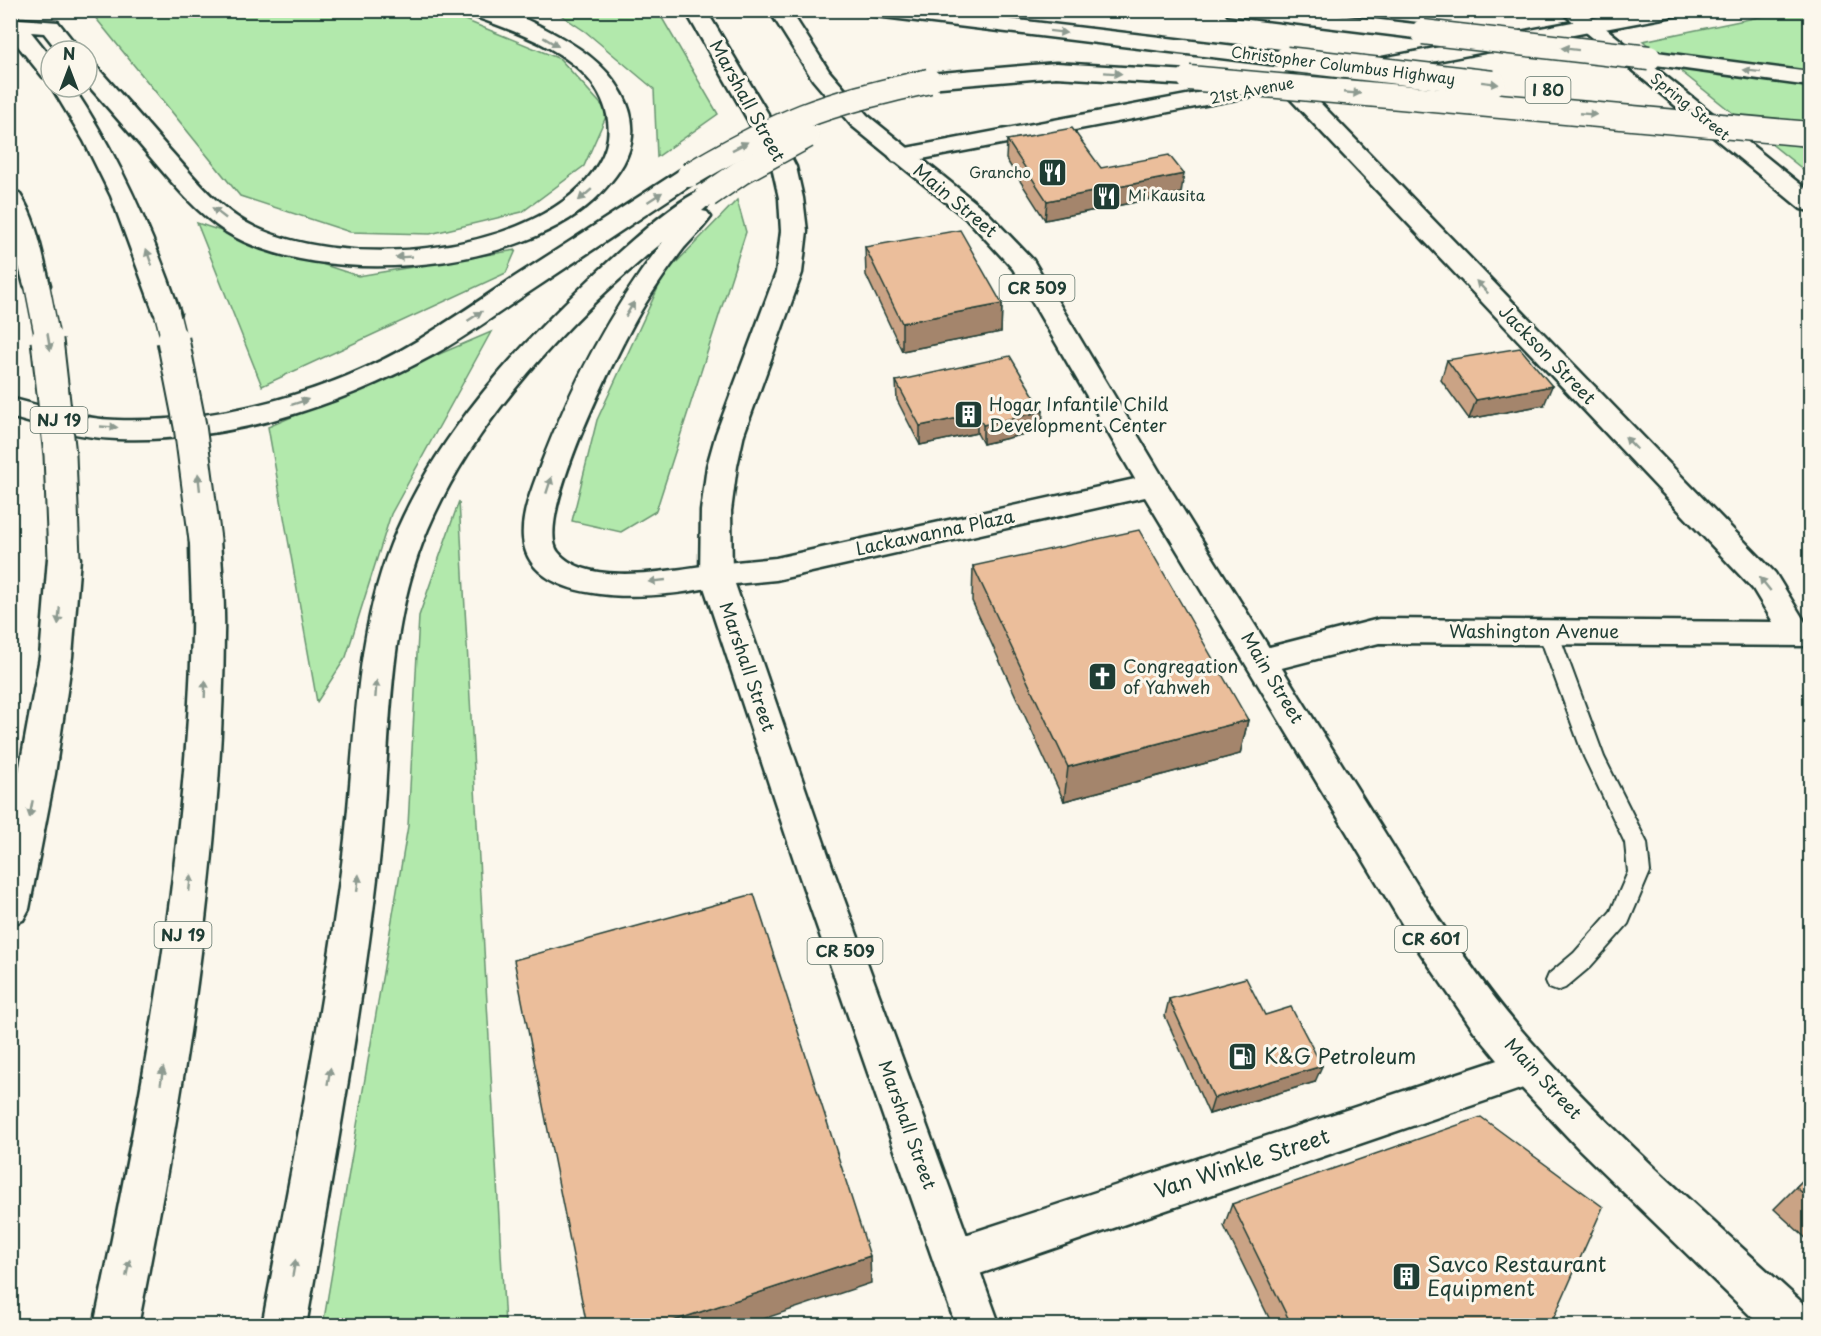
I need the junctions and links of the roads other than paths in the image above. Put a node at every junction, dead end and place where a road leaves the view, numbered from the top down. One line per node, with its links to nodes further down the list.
1 (478, 10): 15 (main road, one-way to 15)
2 (695, 10): 27 (main road, Marshall Street)
3 (779, 10): 21 (main road, Main Street / CR 509)
4 (874, 10): 19 (main road, Christopher Columbus Highway / I 80, one-way to 19, bridge)
5 (1236, 10): 11 (main road)
6 (1376, 10): 11 (main road)
7 (1569, 10): 10 (main road, Spring Street)
8 (1673, 10): 10 (main road, 21st Avenue)
9 (12, 23): 12 (main road); 13 (main road)
10 (1589, 26): 17 (main road, 21st Avenue); 24 (main road, Spring Street)
11 (1415, 30): 14 (main road, one-way to 11, bridge)
12 (60, 39)
13 (39, 57)
14 (1810, 79)
15 (99, 84)
16 (931, 84): 20 (main road, one-way to 20, bridge); 22 (main road, bridge); 22 (main road, one-way to 16, bridge)
17 (1289, 84): 21 (main road, 21st Avenue); 29 (main road, Jackson Street, one-way to 17)
18 (70, 99): 35 (main road, NJ 19, one-way to 18, bridge)
19 (1810, 121)
20 (1810, 134)
21 (901, 156): 26 (main road, Main Street / CR 509)
22 (704, 190): 25 (main road, one-way to 22); 27 (main road, Lackawanna Plaza, one-way to 22); 36 (main road, one-way to 22)
23 (10, 198): 31 (main road, NJ 19, one-way to 31, bridge)
24 (1810, 204)
25 (10, 407)
26 (1153, 485): 27 (main road, Lackawanna Plaza); 30 (main road, Main Street / CR 601)
27 (716, 575): 34 (main road, Marshall Street / CR 509)
28 (1548, 632): 29 (main road, Washington Avenue); 30 (main road, Washington Avenue); 32 (lane)
29 (1803, 634)
30 (1262, 661): 33 (main road, Main Street / CR 601)
31 (10, 909)
32 (1557, 981)
33 (1529, 1068): 34 (main road, Van Winkle Street); 38 (main road, Main Street / CR 601)
34 (956, 1260): 37 (main road, Marshall Street / CR 509)
35 (116, 1326)
36 (284, 1326)
37 (978, 1326)
38 (1794, 1326)

